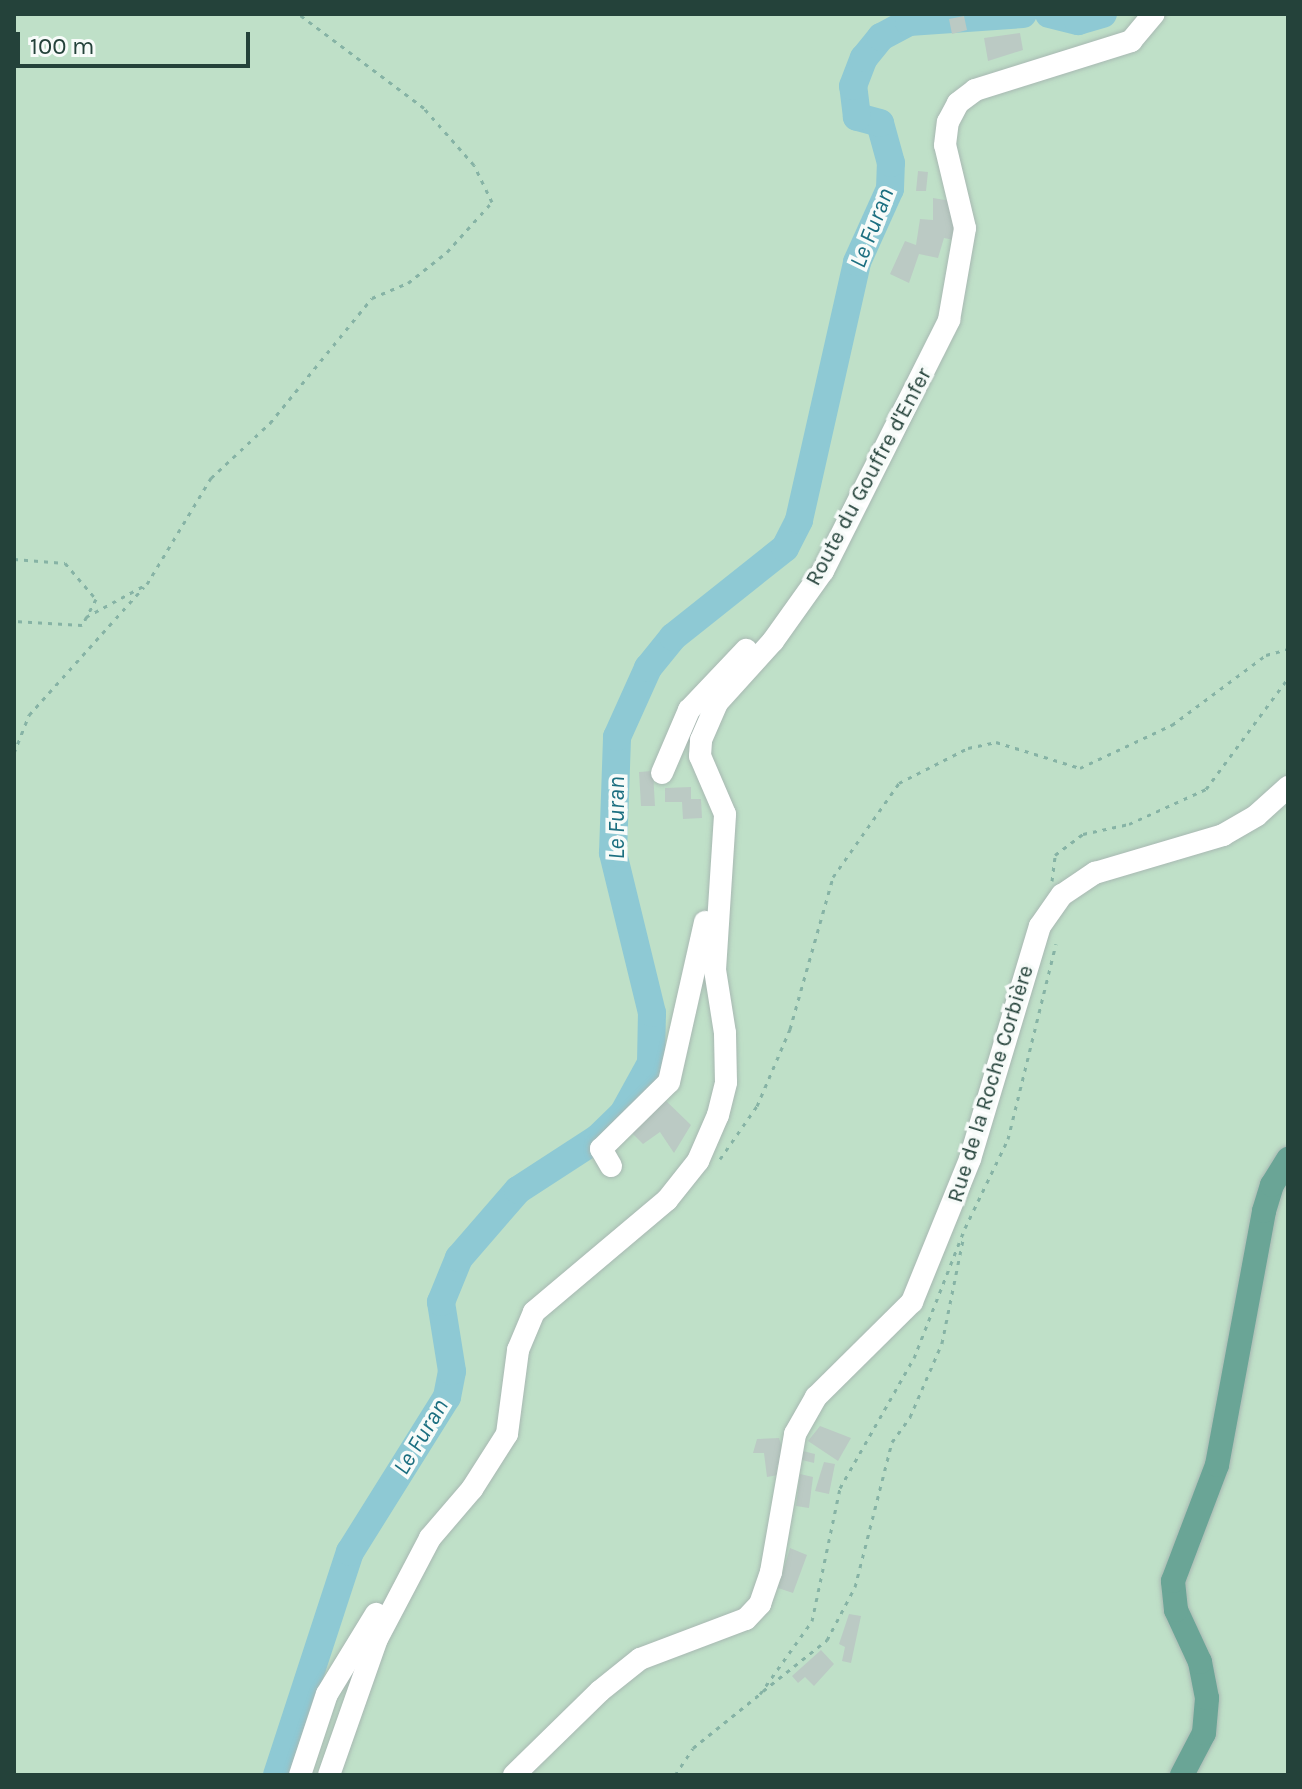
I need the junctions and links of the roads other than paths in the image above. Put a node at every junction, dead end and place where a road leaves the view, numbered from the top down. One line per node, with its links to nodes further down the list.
1 (1154, 14): 2 (street, Route du Gouffre d'Enfer)
2 (800, 605): 3 (street); 5 (street, Route du Gouffre d'Enfer)
3 (662, 773)
4 (1288, 787): 11 (street, Rue de la Roche Corbière)
5 (720, 872): 7 (street); 8 (street, Route du Gouffre d'Enfer)
6 (1288, 1159): 12 (main road)
7 (611, 1166)
8 (428, 1542): 9 (street); 10 (street, Route du Gouffre d'Enfer)
9 (300, 1775)
10 (329, 1775)
11 (514, 1775)
12 (1182, 1775)

